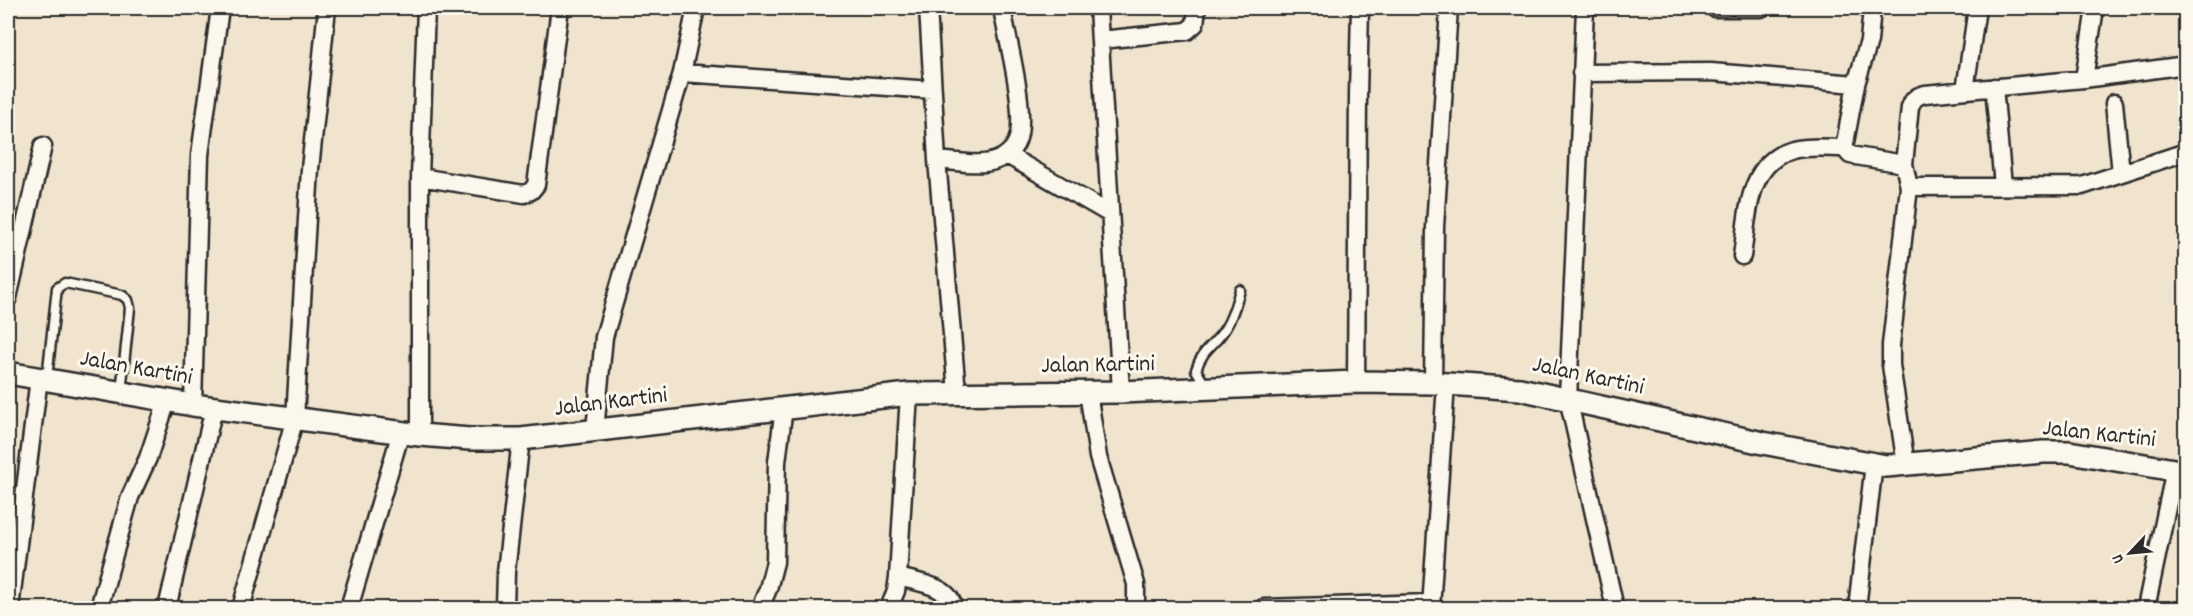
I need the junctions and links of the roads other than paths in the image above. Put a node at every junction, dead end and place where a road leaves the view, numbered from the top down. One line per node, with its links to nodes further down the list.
1 (220, 8): 54 (street)
2 (327, 8): 57 (street)
3 (426, 8): 35 (street)
4 (560, 8): 35 (street)
5 (696, 8): 20 (street)
6 (928, 8): 25 (street)
7 (1002, 8): 31 (street)
8 (1098, 8): 18 (street)
9 (1197, 8): 18 (street)
10 (1360, 8): 44 (street)
11 (1449, 8): 45 (street)
12 (1585, 8): 21 (street)
13 (1714, 8): 14 (street)
14 (1761, 8)
15 (1872, 8): 23 (street)
16 (1977, 8): 26 (street)
17 (2095, 8): 22 (street)
18 (1101, 40): 38 (street)
19 (2186, 65): 22 (street)
20 (682, 73): 25 (street); 58 (street)
21 (1581, 73): 23 (street); 52 (street)
22 (2084, 79): 24 (street)
23 (1856, 84): 29 (street)
24 (1994, 87): 26 (street); 36 (street)
25 (933, 90): 32 (street)
26 (1965, 90): 33 (street)
27 (2114, 103): 34 (street)
28 (43, 146): 41 (street)
29 (1844, 148): 33 (street); 39 (street)
30 (2186, 152): 34 (street)
31 (1007, 154): 32 (street); 38 (street)
32 (937, 160): 47 (street)
33 (1904, 164): 37 (street)
34 (2121, 173): 36 (street)
35 (420, 177): 59 (street)
36 (2003, 186): 37 (street)
37 (1909, 187): 62 (street)
38 (1110, 214): 49 (street)
39 (1742, 256)
40 (1240, 290): 46 (lane)
41 (8, 298)
42 (8, 374): 43 (street, Jalan Kartini)
43 (43, 379): 50 (street, Jalan Kartini); 50 (lane); 67 (street)
44 (1356, 382): 45 (street, Jalan Kartini); 46 (street, Jalan Kartini)
45 (1439, 383): 52 (street, Jalan Kartini); 65 (street)
46 (1207, 388): 49 (street, Jalan Kartini)
47 (957, 392): 48 (street, Jalan Kartini); 51 (street, Jalan Kartini)
48 (1088, 392): 49 (street, Jalan Kartini); 76 (street)
49 (1121, 392)
50 (122, 393): 53 (street, Jalan Kartini)
51 (909, 394): 55 (street, Jalan Kartini); 64 (street)
52 (1568, 398): 61 (street, Jalan Kartini); 78 (street)
53 (167, 401): 54 (street, Jalan Kartini); 68 (street)
54 (193, 405): 56 (street, Jalan Kartini)
55 (784, 407): 58 (street, Jalan Kartini); 73 (street)
56 (214, 408): 57 (street, Jalan Kartini); 69 (street)
57 (295, 418): 59 (street, Jalan Kartini); 70 (street)
58 (595, 430): 60 (street, Jalan Kartini)
59 (410, 433): 60 (street, Jalan Kartini); 71 (street)
60 (521, 439): 72 (street)
61 (1874, 464): 62 (street, Jalan Kartini); 79 (street)
62 (1906, 465): 63 (street, Jalan Kartini)
63 (2180, 470): 80 (street)
64 (898, 577): 74 (street); 75 (street)
65 (1431, 606): 66 (street)
66 (1277, 608): 77 (street)
67 (10, 609)
68 (99, 609)
69 (168, 609)
70 (241, 609)
71 (349, 609)
72 (505, 609)
73 (760, 609)
74 (889, 609)
75 (952, 609)
76 (1136, 609)
77 (1263, 609)
78 (1615, 609)
79 (1857, 609)
80 (2146, 609)

